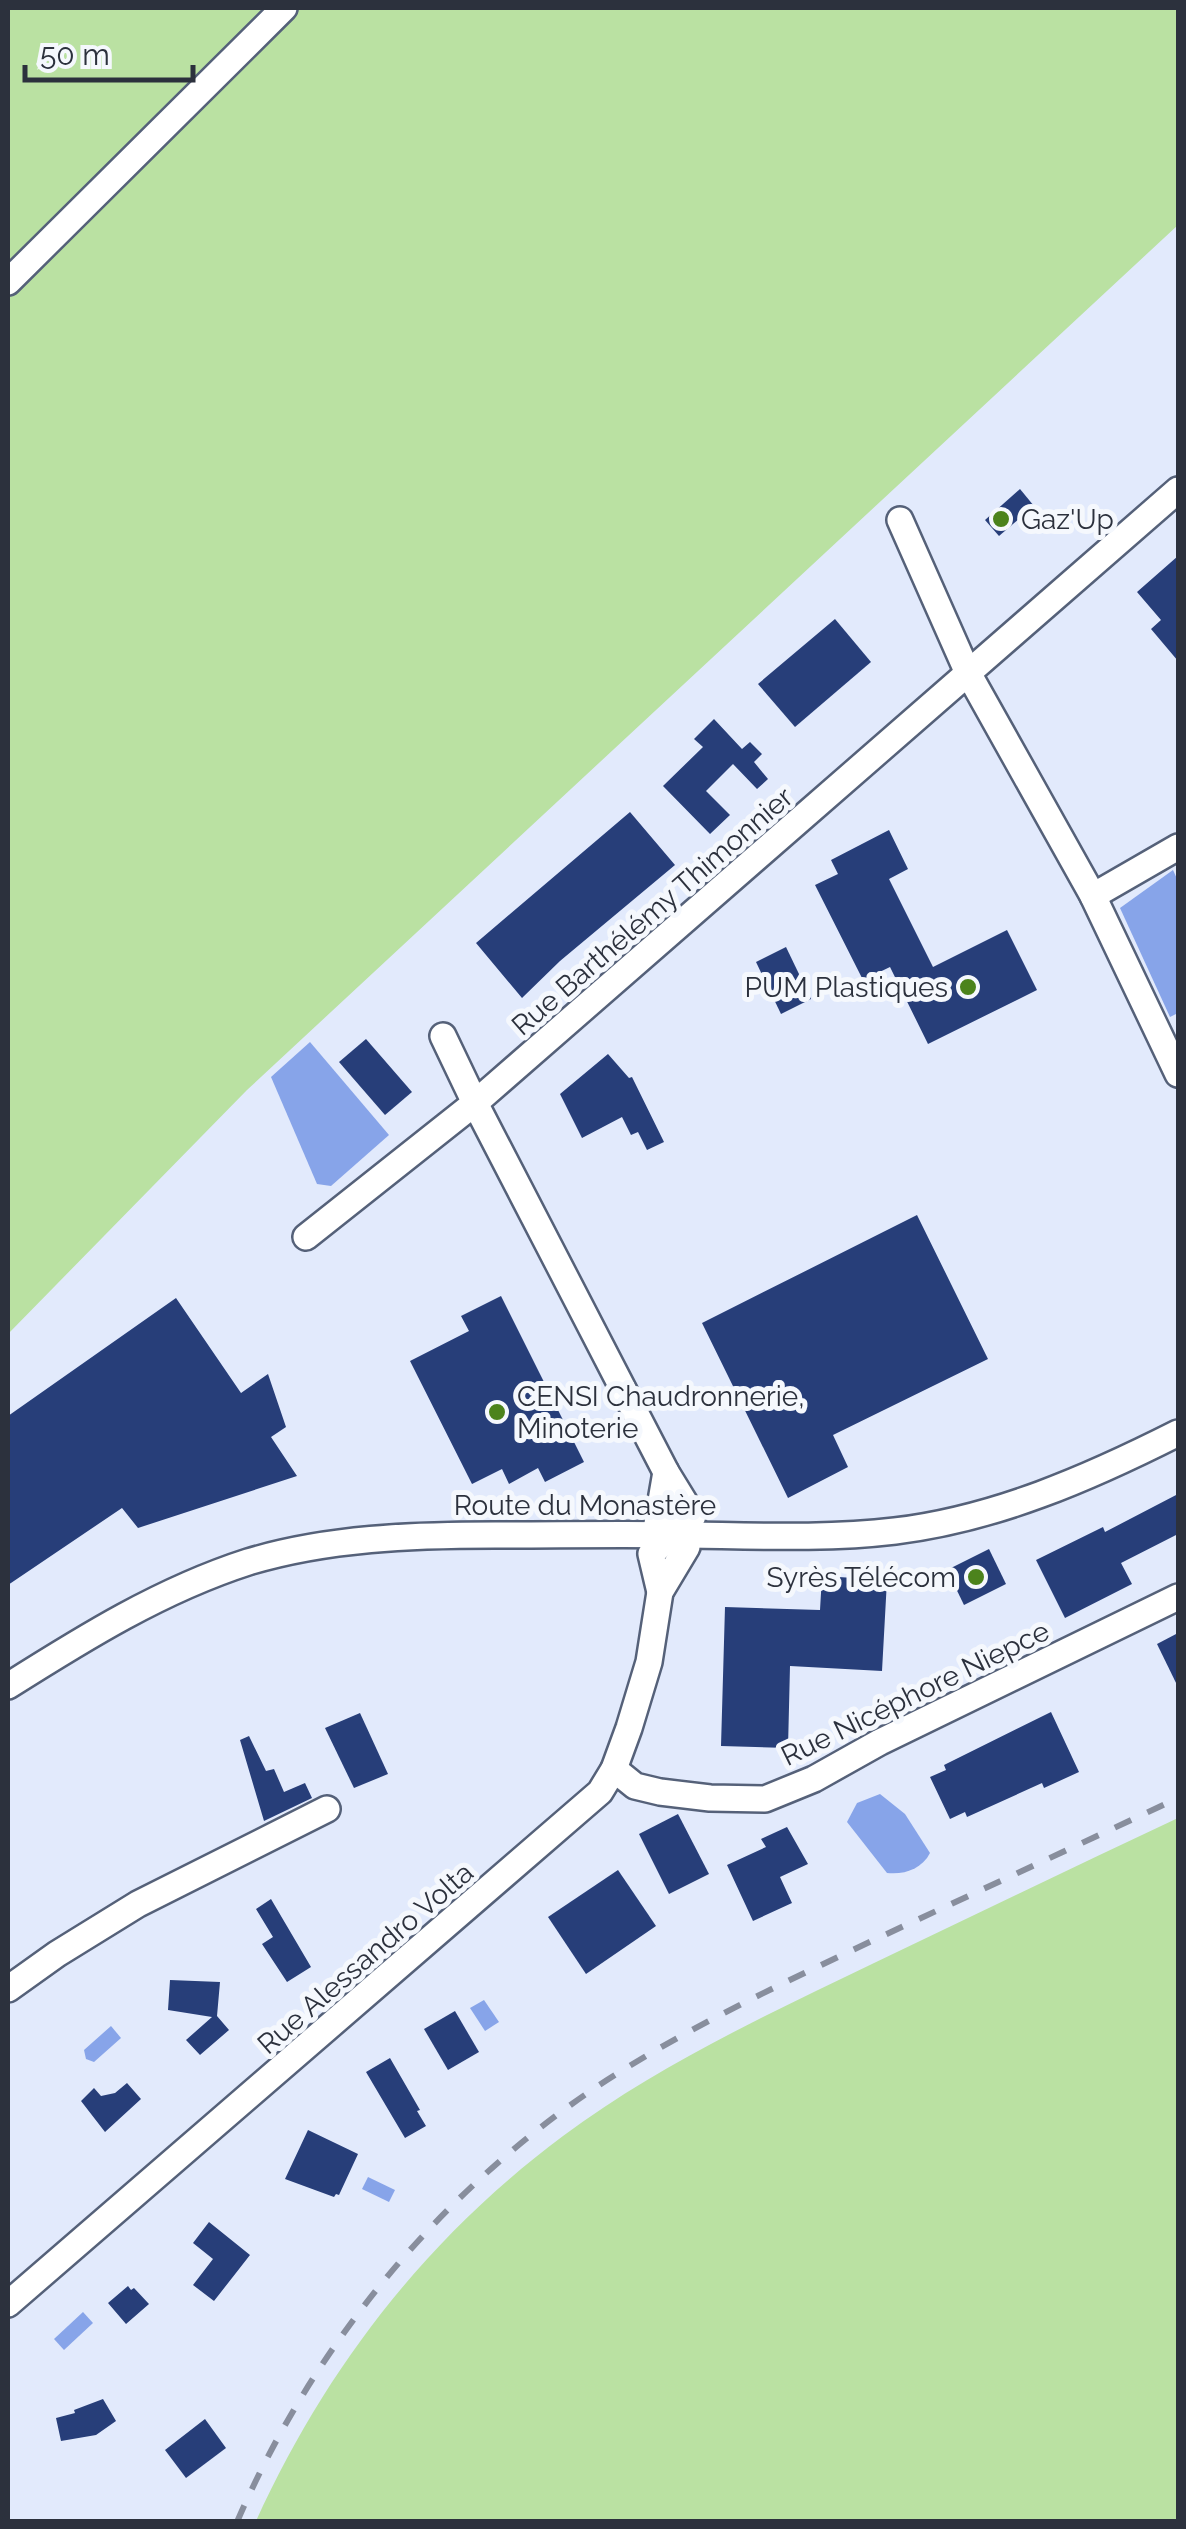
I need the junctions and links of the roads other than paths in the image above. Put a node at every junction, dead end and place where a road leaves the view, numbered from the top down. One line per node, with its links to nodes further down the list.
1 (284, 8): 2 (street)
2 (8, 282)
3 (1178, 490): 5 (street, Rue Barthélémy Thimonnier)
4 (900, 520): 5 (street)
5 (968, 671): 7 (street); 10 (street, Rue Barthélémy Thimonnier)
6 (1178, 847): 7 (street)
7 (1093, 896): 9 (street)
8 (443, 1036): 10 (street)
9 (1178, 1074)
10 (475, 1103): 11 (street, Rue Barthélémy Thimonnier); 13 (street)
11 (306, 1236)
12 (1178, 1433): 13 (street, Route du Monastère)
13 (668, 1535): 15 (street, Route du Monastère); 16 (street, Rue Alessandro Volta)
14 (1178, 1597): 16 (street, Rue Nicéphore Niepce)
15 (8, 1686)
16 (614, 1769): 19 (street, Rue Alessandro Volta)
17 (327, 1809): 18 (street)
18 (8, 1990)
19 (8, 2304)

